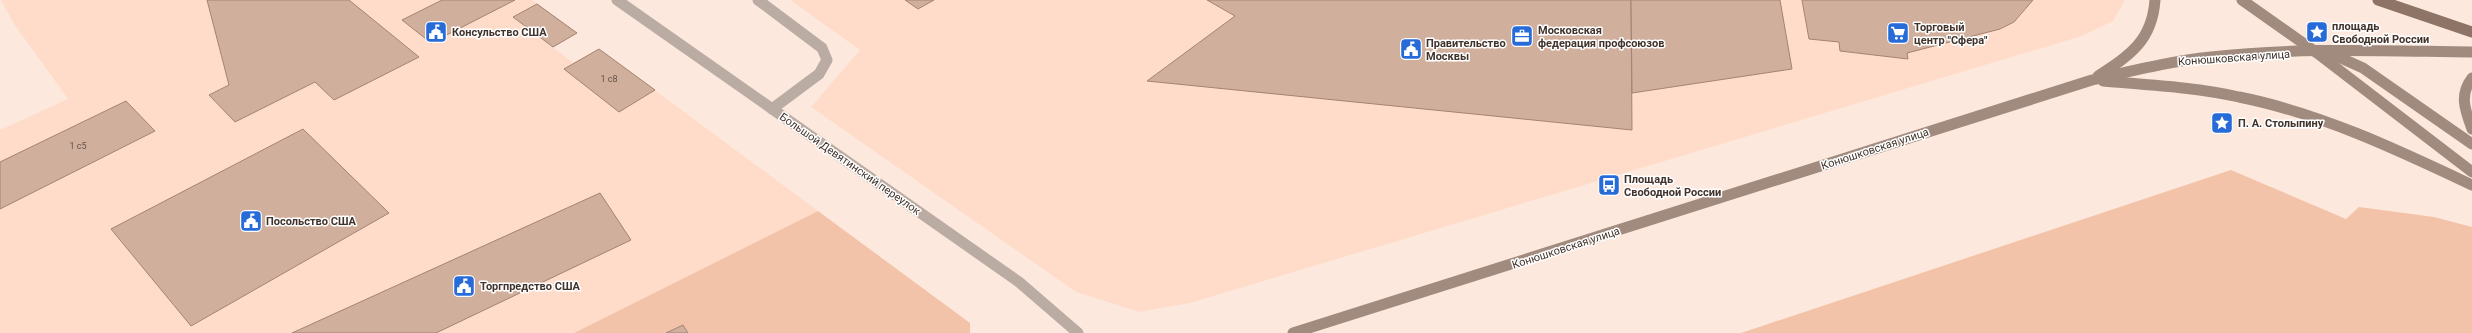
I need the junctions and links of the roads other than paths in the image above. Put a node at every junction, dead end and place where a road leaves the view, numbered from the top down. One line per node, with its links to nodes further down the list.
1 (617, 0): 11 (street, Большой Девятинский переулок)
2 (758, 0): 11 (street)
3 (2155, 0): 10 (main road)
4 (2242, 0): 7 (main road)
5 (2378, 0): 6 (main road)
6 (2472, 32)
7 (2322, 52): 8 (main road, Конюшковская улица); 10 (main road, Конюшковская улица); 13 (main road); 14 (main road)
8 (2472, 52)
9 (2472, 78): 12 (main road)
10 (2092, 80): 15 (main road); 17 (main road, Конюшковская улица)
11 (772, 109): 16 (street, Большой Девятинский переулок)
12 (2472, 129)
13 (2472, 144)
14 (2472, 172)
15 (2472, 185)
16 (1078, 333)
17 (1293, 333)

